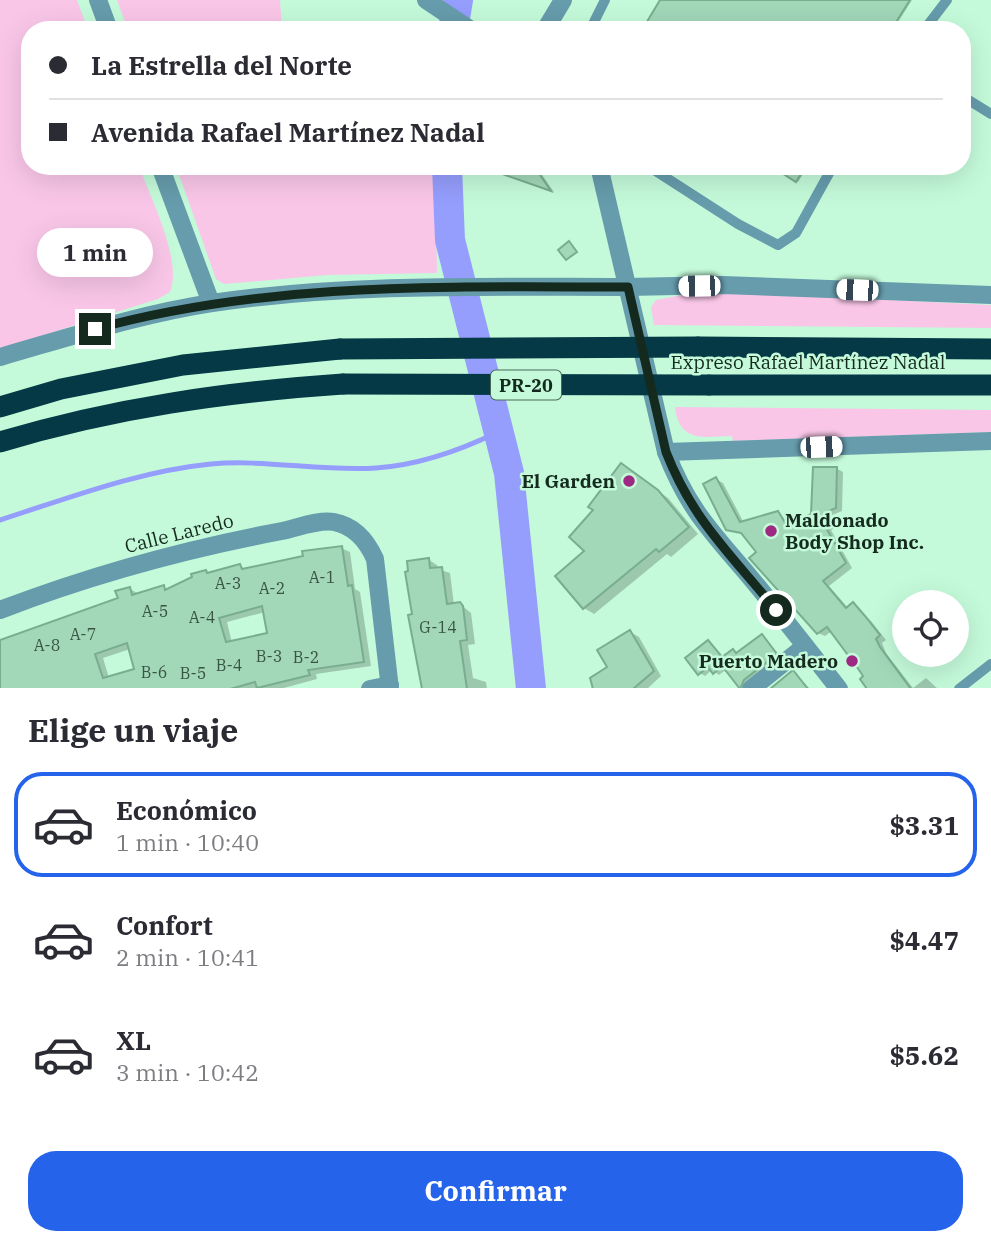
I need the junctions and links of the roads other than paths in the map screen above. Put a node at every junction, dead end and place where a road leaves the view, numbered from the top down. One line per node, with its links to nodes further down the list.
1 (98, 0): 6 (street)
2 (426, 0): 7 (street)
3 (563, 0): 8 (street)
4 (605, 0): 9 (lane)
5 (947, 0): 10 (lane)
6 (106, 21)
7 (458, 21)
8 (552, 21)
9 (594, 21)
10 (931, 21)
11 (971, 102): 12 (lane)
12 (991, 114)
13 (163, 175): 19 (street)
14 (601, 175): 17 (street)
15 (662, 175): 16 (lane)
16 (828, 175)
17 (628, 287): 18 (street); 19 (street); 26 (street)
18 (991, 295)
19 (211, 303): 21 (street)
20 (991, 349): 23 (highway, Expreso Rafael Martínez Nadal / PR-20, bridge)
21 (0, 357)
22 (991, 385): 25 (highway, Expreso Rafael Martínez Nadal / PR-20, bridge)
23 (0, 407)
24 (991, 441): 26 (street)
25 (0, 442)
26 (666, 452): 28 (street)
27 (0, 610): 30 (street, Calle Laredo)
28 (805, 646): 32 (street); 33 (street)
29 (991, 664): 34 (lane)
30 (390, 687): 31 (street)
31 (370, 688)
32 (751, 688)
33 (839, 688)
34 (959, 688)

